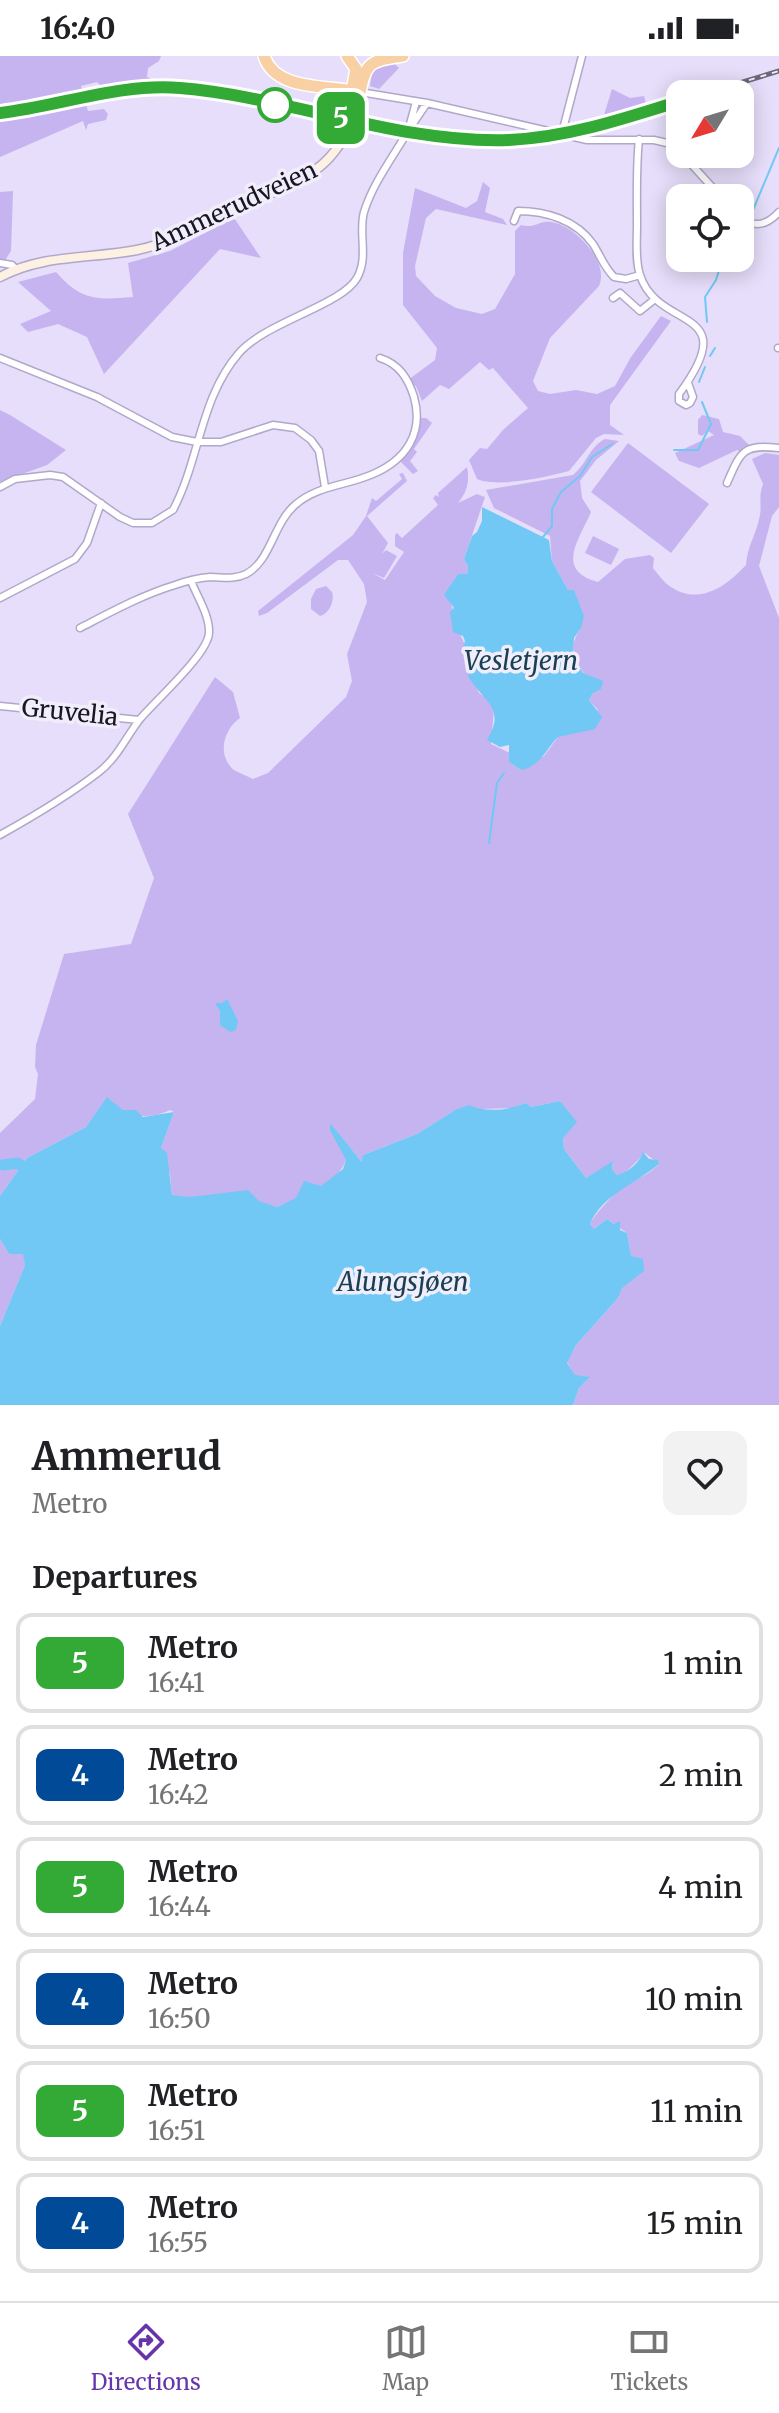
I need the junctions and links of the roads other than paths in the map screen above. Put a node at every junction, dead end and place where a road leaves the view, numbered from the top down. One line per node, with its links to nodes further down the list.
1 (264, 56): 5 (highway)
2 (347, 56): 5 (highway)
3 (403, 56): 5 (highway)
4 (582, 56): 9 (street)
5 (356, 92): 6 (street); 18 (street, Ammerudveien)
6 (416, 102): 7 (street); 8 (street)
7 (427, 103): 8 (street); 9 (street)
8 (408, 131): 26 (street)
9 (562, 133): 10 (street)
10 (639, 139): 11 (street); 19 (street)
11 (666, 143)
12 (695, 168): 13 (street)
13 (709, 184)
14 (779, 212): 16 (street)
15 (514, 221): 19 (street)
16 (754, 223)
17 (0, 263): 18 (street)
18 (16, 269): 20 (street, Ammerudveien)
19 (640, 275): 22 (street)
20 (0, 277)
21 (613, 298): 22 (street)
22 (655, 299): 25 (street)
23 (0, 358): 26 (street)
24 (380, 358): 30 (street)
25 (688, 383)
26 (197, 442): 30 (street); 31 (street)
27 (779, 448): 28 (street)
28 (727, 483)
29 (0, 487): 31 (street)
30 (325, 487): 32 (street)
31 (101, 503): 33 (street)
32 (191, 581): 34 (street); 36 (street)
33 (0, 598)
34 (80, 628)
35 (0, 706): 36 (street, Gruvelia)
36 (139, 720): 37 (street)
37 (0, 835)

